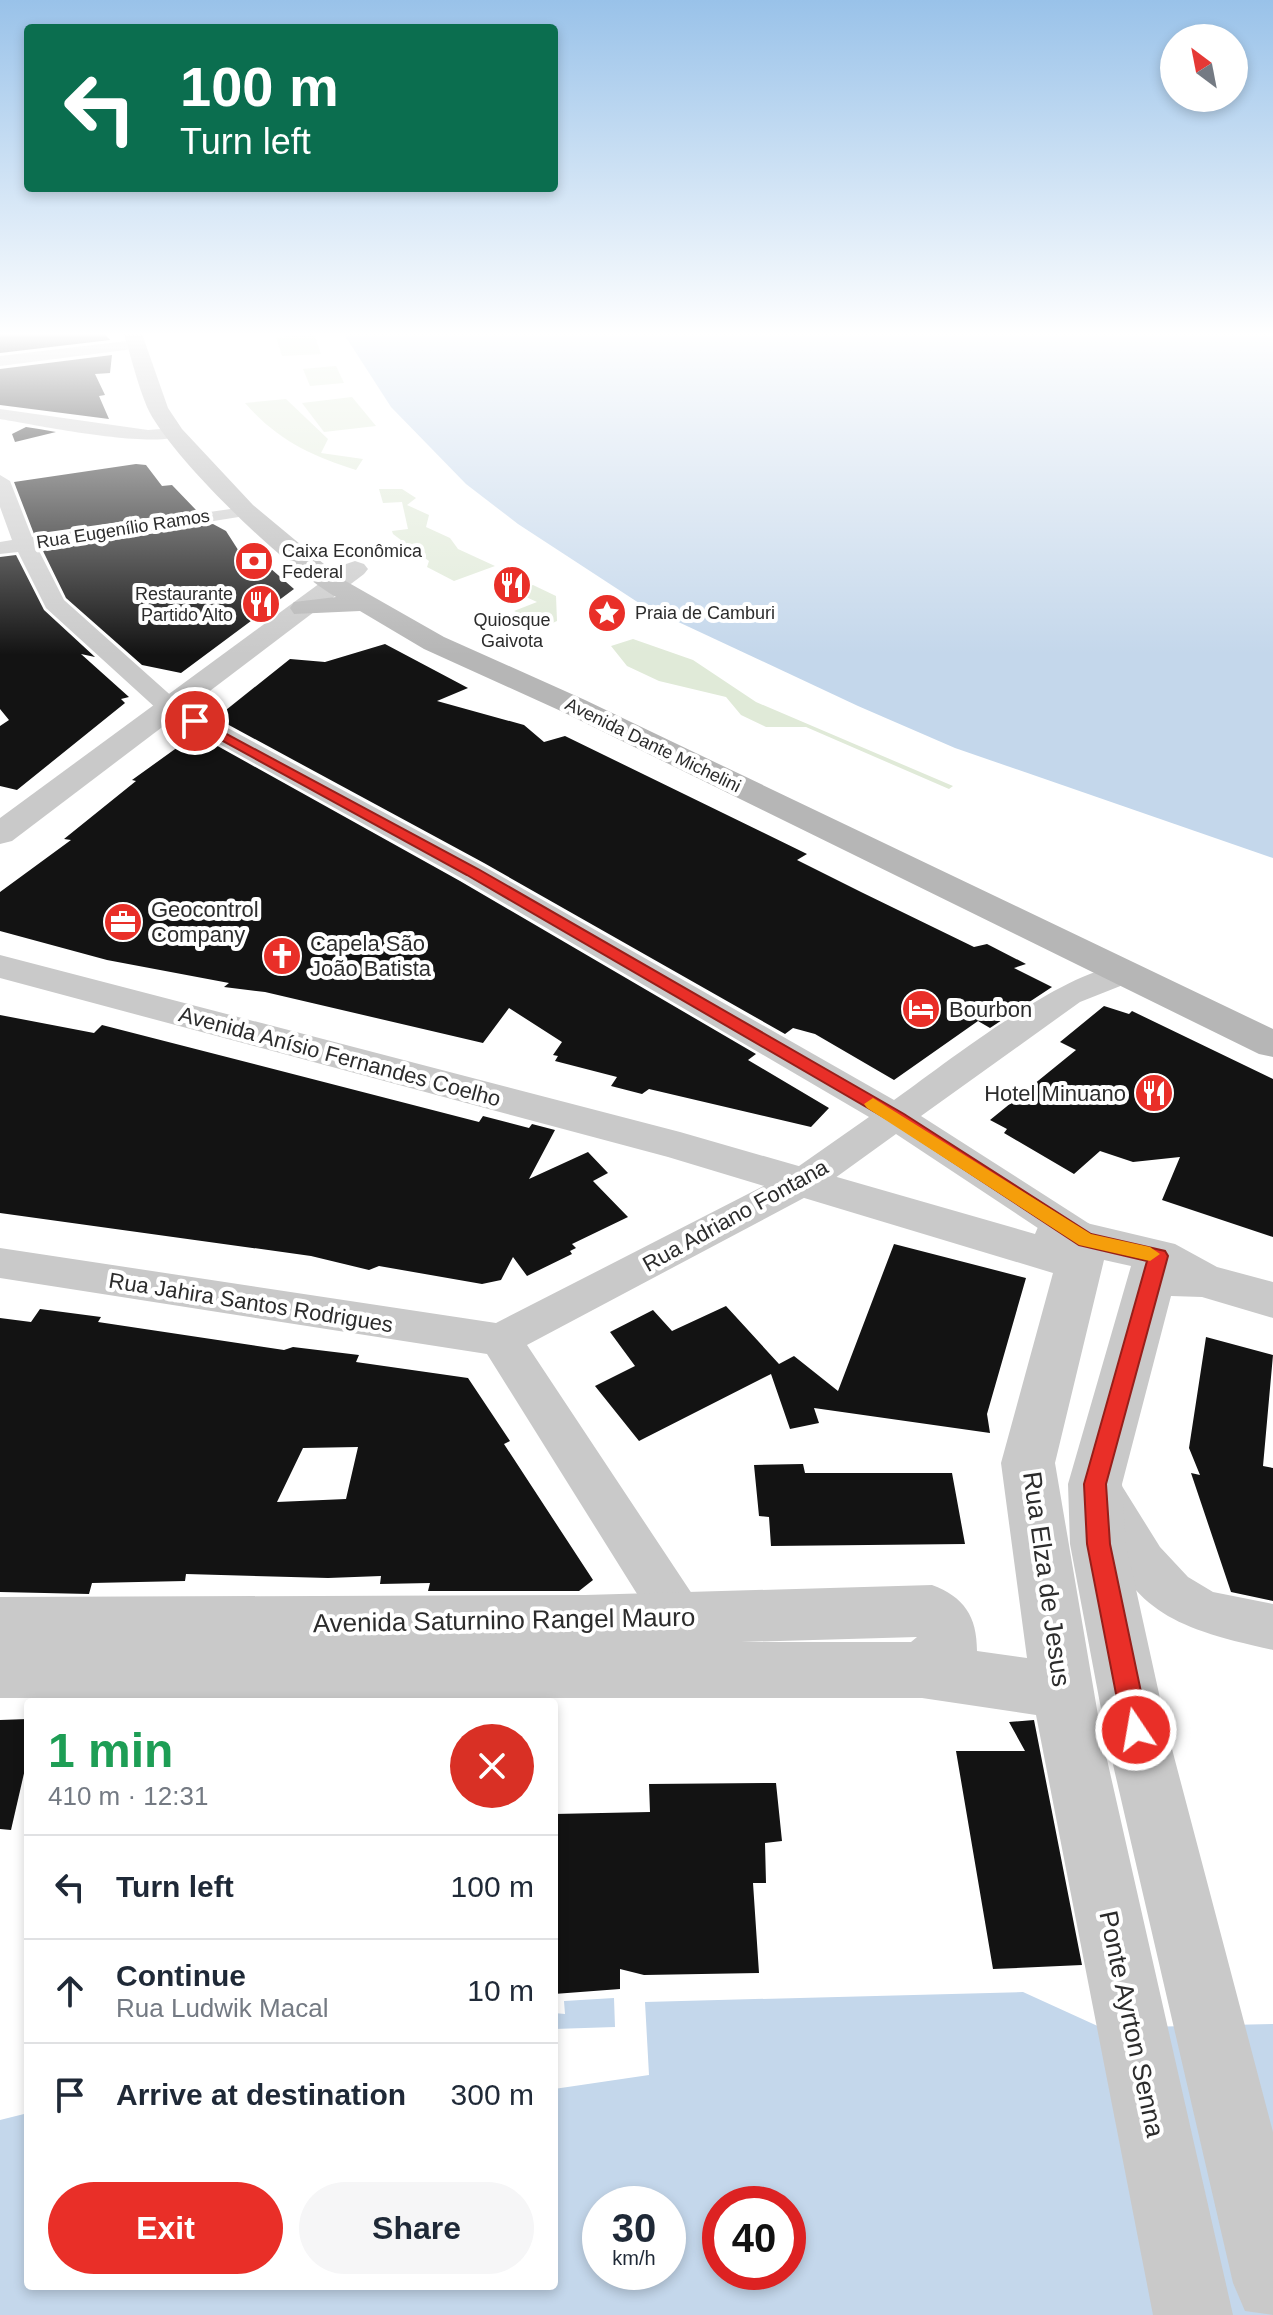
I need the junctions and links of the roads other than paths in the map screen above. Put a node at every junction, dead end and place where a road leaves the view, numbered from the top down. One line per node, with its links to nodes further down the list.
1 (180, 439): 4 (main road, Avenida Dante Michelini)
2 (219, 446): 7 (main road, Avenida Dante Michelini)
3 (0, 481): 5 (street)
4 (245, 510): 5 (street, Rua Eugenílio Ramos); 7 (main road, Avenida Dante Michelini)
5 (25, 545): 6 (street, Rua Eugenílio Ramos); 10 (street)
6 (0, 549)
7 (344, 577): 8 (main road, Avenida Dante Michelini); 9 (street); 14 (main road, Avenida Dante Michelini)
8 (365, 603): 9 (main road); 13 (main road, Avenida Dante Michelini)
9 (303, 608): 10 (street)
10 (167, 705): 11 (street); 16 (street)
11 (0, 834)
12 (0, 966): 17 (street, Avenida Anísio Fernandes Coelho)
13 (1121, 974): 15 (main road, Avenida Dante Michelini); 16 (street, Rua Adriano Fontana)
14 (1273, 1012)
15 (1273, 1045)
16 (898, 1118): 17 (street, Rua Adriano Fontana); 18 (street)
17 (817, 1173): 18 (street, Avenida Anísio Fernandes Coelho); 22 (street, Rua Adriano Fontana)
18 (1083, 1252): 20 (street, Avenida Anísio Fernandes Coelho); 30 (street, Rua Elza de Jesus)
19 (0, 1263): 22 (street, Rua Jahira Santos Rodrigues)
20 (1155, 1267): 21 (street, Avenida Anísio Fernandes Coelho); 23 (street)
21 (1273, 1300)
22 (501, 1340): 24 (street)
23 (1095, 1484): 26 (street); 30 (street)
24 (680, 1619): 25 (street, Avenida Saturnino Rangel Mauro); 28 (street); 29 (street, Avenida Saturnino Rangel Mauro)
25 (0, 1623)
26 (1273, 1627)
27 (0, 1670): 28 (street, Avenida Saturnino Rangel Mauro)
28 (712, 1670): 29 (street, Avenida Saturnino Rangel Mauro)
29 (922, 1670): 30 (street, Avenida Saturnino Rangel Mauro)
30 (1090, 1718): 31 (street); 32 (street, Ponte Ayrton Senna)
31 (1273, 2283)
32 (1193, 2315)

